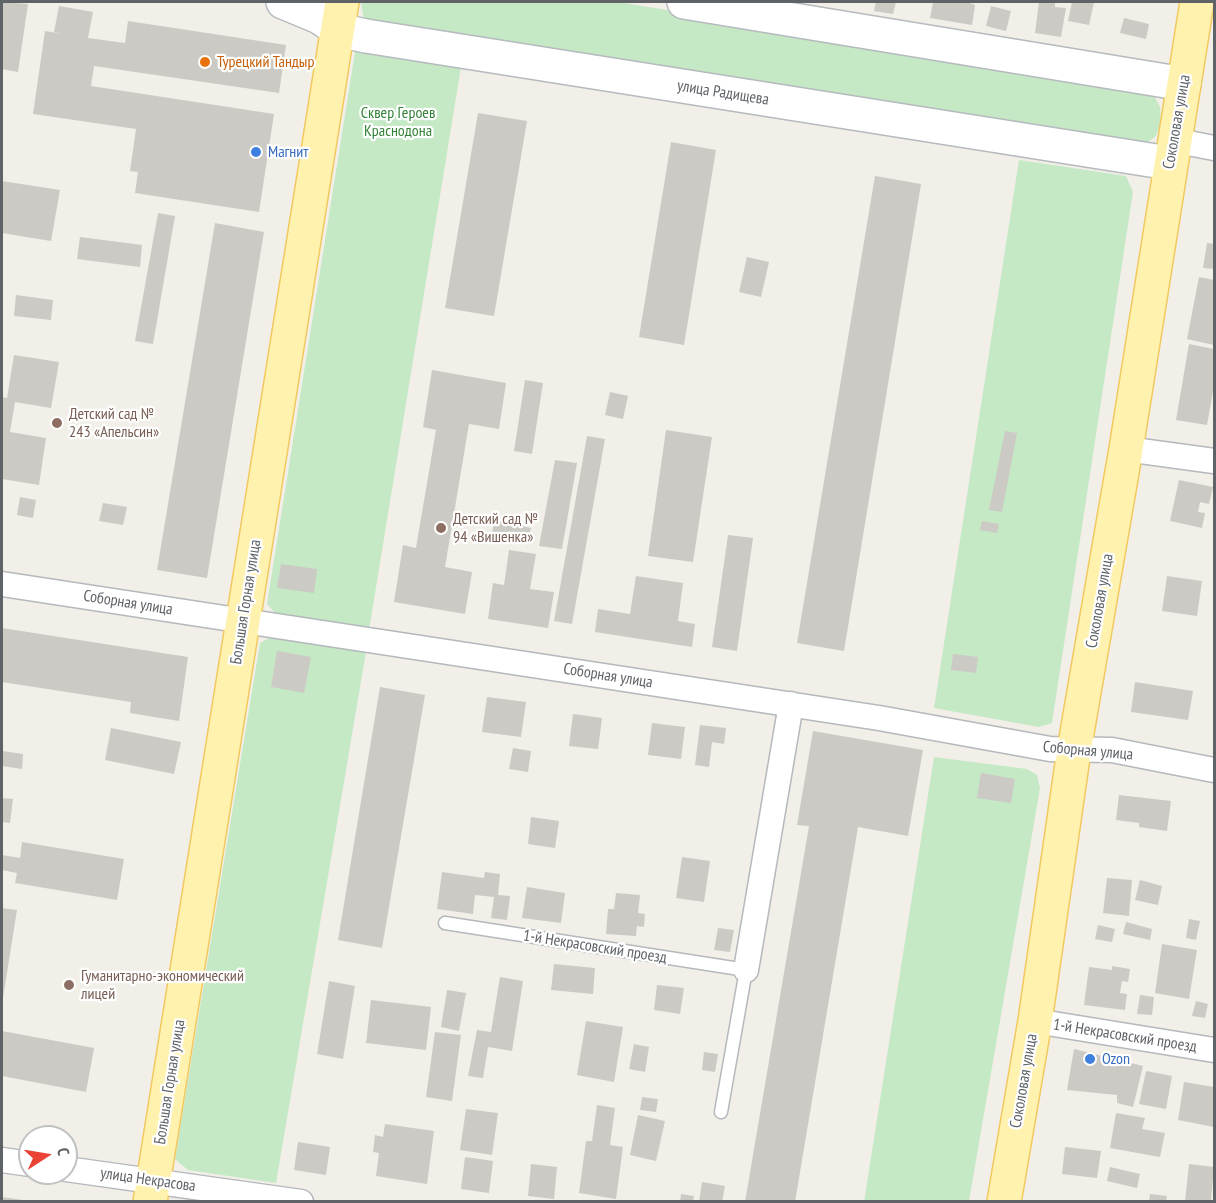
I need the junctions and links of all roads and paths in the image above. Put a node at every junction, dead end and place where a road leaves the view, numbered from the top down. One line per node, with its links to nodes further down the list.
1 (283, 2): 4 (street, улица Радищева)
2 (684, 2): 5 (street)
3 (1197, 2): 5 (main road, Соколовая улица)
4 (340, 16): 7 (street, улица Радищева); 11 (main road, Большая Горная улица)
5 (1184, 84): 7 (main road, Соколовая улица)
6 (1215, 148): 7 (street, улица Радищева)
7 (1171, 152): 8 (main road, Соколовая улица)
8 (1126, 449): 9 (street); 13 (main road, Соколовая улица)
9 (1215, 461)
10 (2, 584): 11 (street, Соборная улица)
11 (243, 621): 12 (street, Соборная улица); 23 (main road, Большая Горная улица)
12 (791, 704): 13 (street, Соборная улица); 16 (street)
13 (1074, 750): 14 (street, Соборная улица); 17 (main road, Соколовая улица)
14 (1215, 770)
15 (445, 923): 16 (lane, 1-й Некрасовский проезд)
16 (746, 970): 19 (lane)
17 (1035, 1021): 18 (street, 1-й Некрасовский проезд); 25 (main road, Соколовая улица)
18 (1215, 1050)
19 (721, 1112)
20 (2, 1160): 21 (street)
21 (18, 1162)
22 (78, 1171): 23 (street, улица Некрасова)
23 (152, 1191): 24 (street, улица Некрасова)
24 (301, 1202)
25 (1004, 1202)

